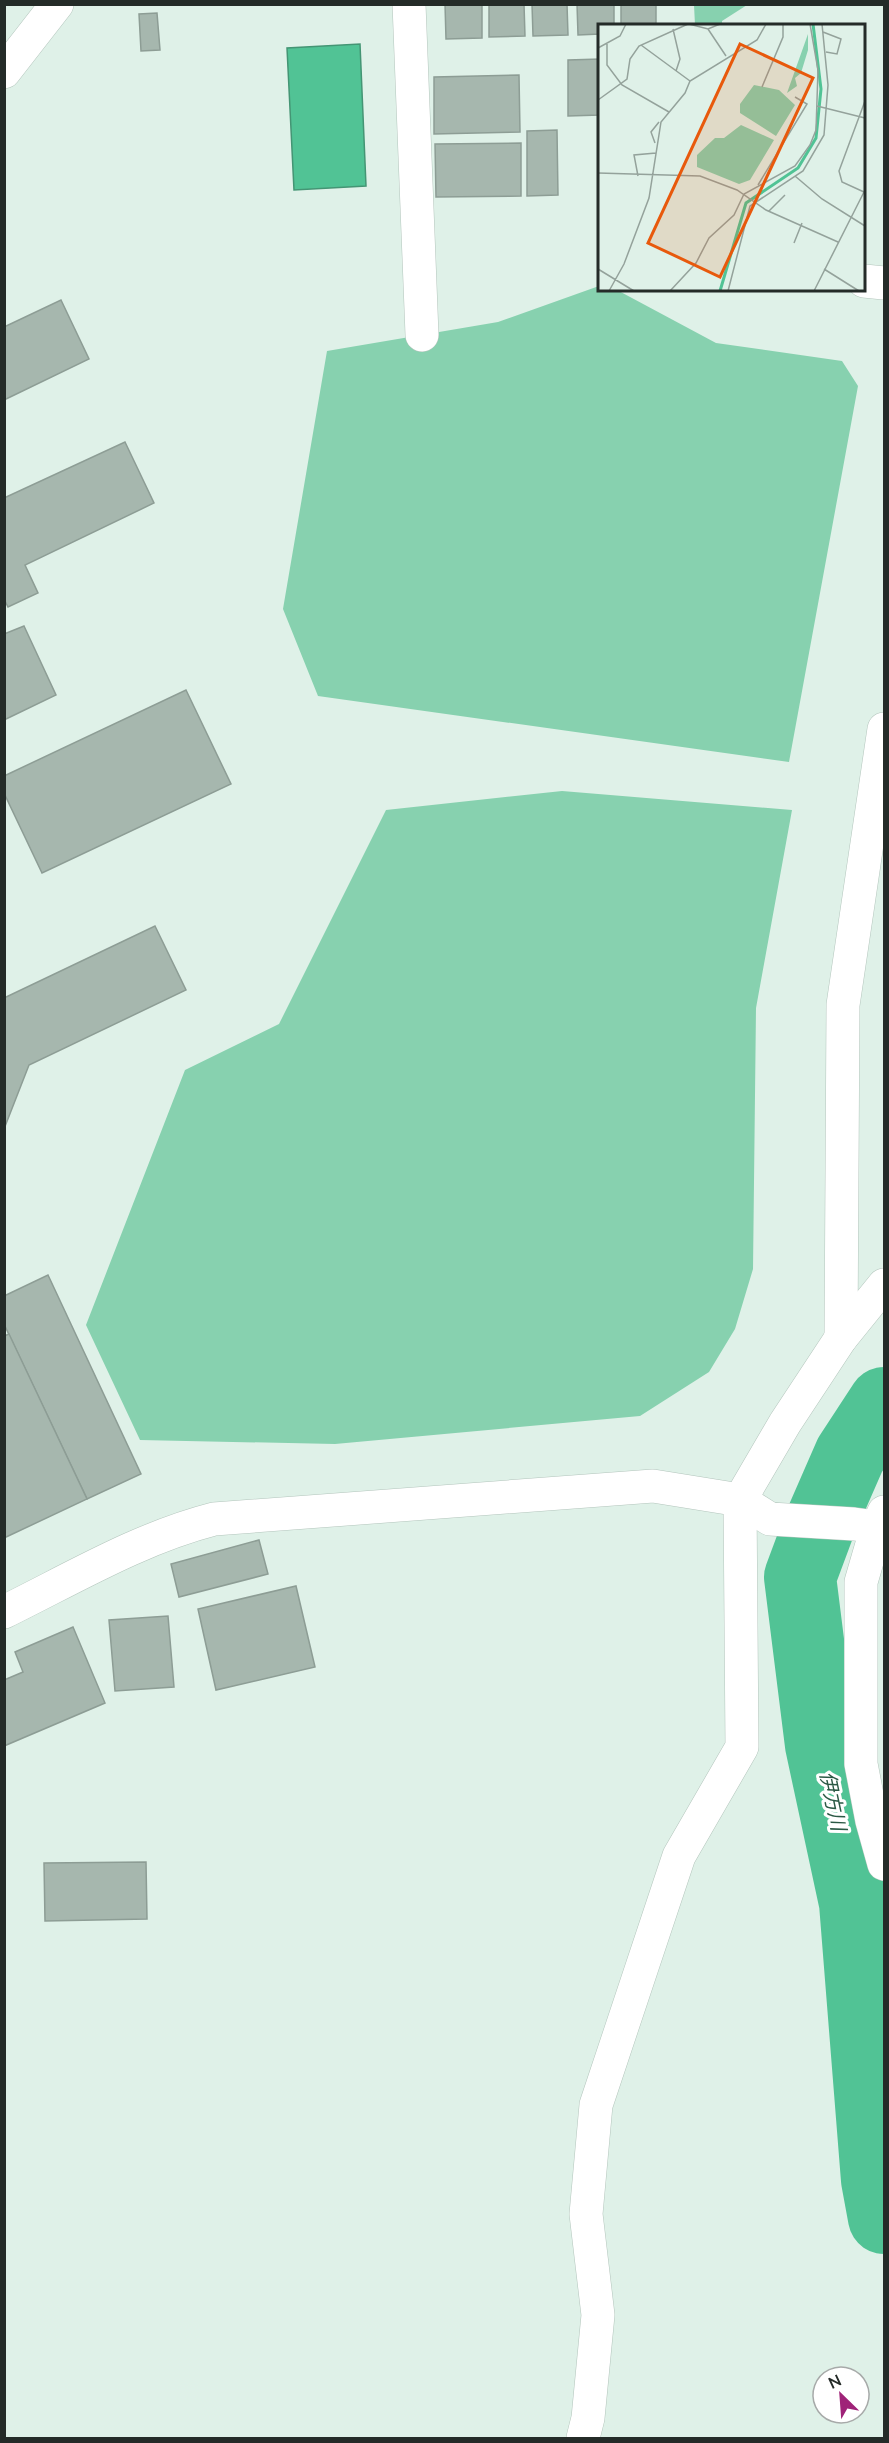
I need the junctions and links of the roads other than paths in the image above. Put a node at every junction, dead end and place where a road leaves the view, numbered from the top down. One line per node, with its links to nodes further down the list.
1 (57, 4): 3 (street)
2 (409, 4): 6 (street)
3 (4, 72)
4 (865, 281): 5 (street)
5 (885, 283)
6 (422, 335)
7 (885, 729): 9 (street)
8 (885, 1285): 9 (street)
9 (841, 1338): 10 (street)
10 (740, 1500): 11 (street); 12 (street); 14 (street)
11 (875, 1523): 13 (street)
12 (4, 1612)
13 (885, 1864)
14 (583, 2439)

